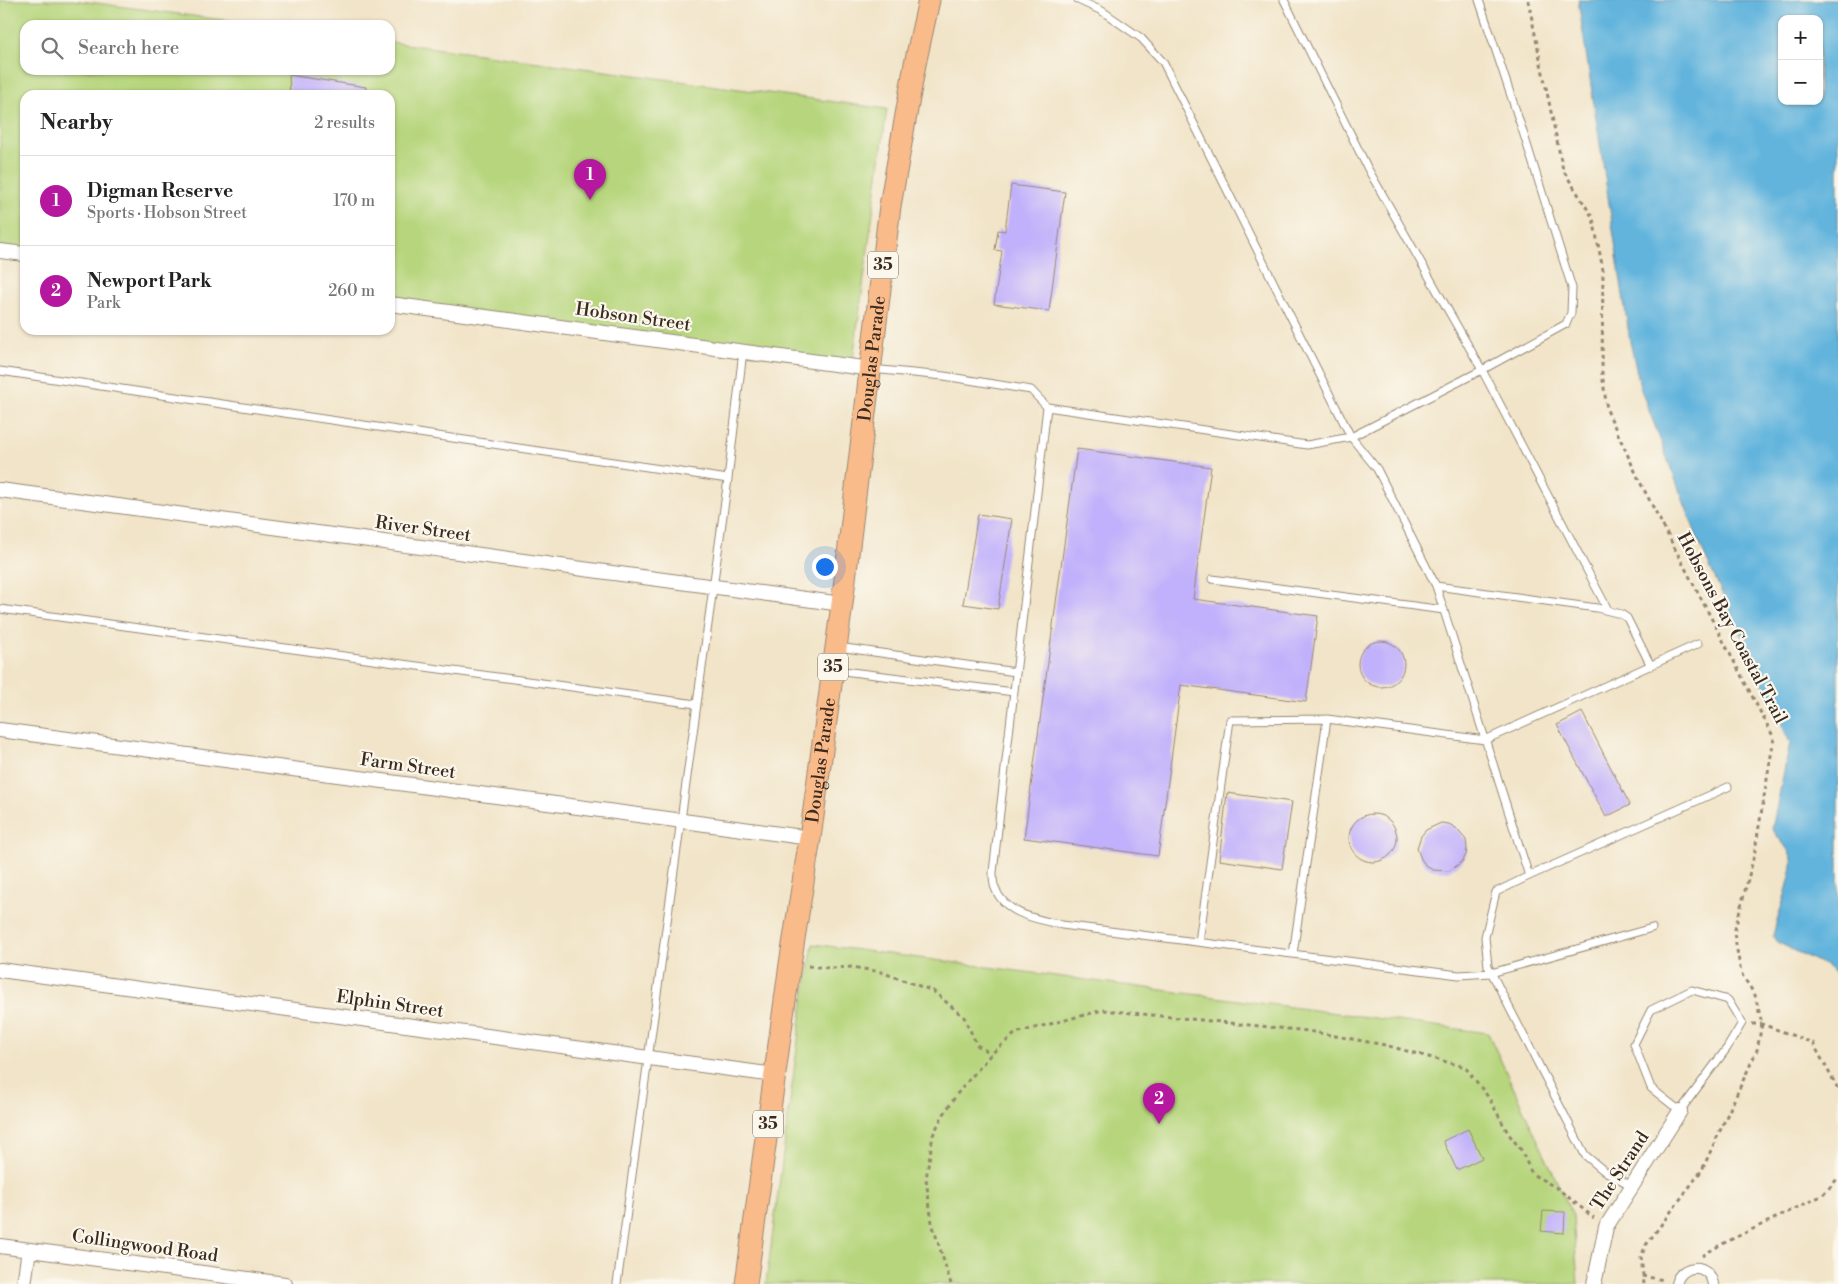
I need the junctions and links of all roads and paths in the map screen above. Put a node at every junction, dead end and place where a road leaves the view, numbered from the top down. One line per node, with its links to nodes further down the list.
1 (930, 0): 10 (main road, Douglas Parade / 35)
2 (1078, 0): 14 (lane)
3 (1284, 0): 11 (lane)
4 (1479, 0): 11 (lane)
5 (1528, 0): 44 (path, Hobsons Bay Coastal Trail)
6 (0, 251): 7 (street)
7 (20, 253)
8 (395, 305): 9 (street, Hobson Street)
9 (744, 351): 10 (street, Hobson Street); 15 (lane)
10 (871, 368): 13 (lane); 20 (main road, Douglas Parade / 35)
11 (1482, 370): 14 (lane); 23 (lane)
12 (0, 371): 15 (lane)
13 (1047, 407): 14 (lane); 28 (lane)
14 (1350, 437): 18 (lane)
15 (728, 479): 19 (lane)
16 (0, 490): 19 (street, River Street)
17 (1212, 579): 22 (lane)
18 (1436, 586): 22 (lane); 23 (lane)
19 (712, 587): 20 (street, River Street); 30 (lane)
20 (842, 604): 25 (main road, Douglas Parade / 35)
21 (0, 609): 30 (lane)
22 (1444, 610): 33 (lane)
23 (1608, 610): 26 (lane)
24 (1698, 644): 26 (lane)
25 (836, 647): 27 (main road, Douglas Parade / 35); 28 (lane)
26 (1651, 666): 33 (lane)
27 (833, 670): 29 (lane); 36 (main road, Douglas Parade / 35)
28 (1016, 672): 29 (lane)
29 (1014, 692): 39 (lane)
30 (696, 704): 35 (lane)
31 (1327, 719): 33 (lane); 39 (lane); 40 (lane)
32 (0, 730): 35 (street, Farm Street)
33 (1486, 740): 37 (lane)
34 (1728, 787): 37 (lane)
35 (680, 822): 36 (street, Farm Street); 46 (lane)
36 (810, 838): 41 (main road, Douglas Parade / 35)
37 (1530, 876): 43 (lane)
38 (1652, 928): 43 (lane)
39 (1199, 942): 40 (lane)
40 (1293, 954): 43 (lane)
41 (790, 964): 45 (path); 47 (main road, Douglas Parade / 35)
42 (0, 970): 46 (street, Elphin Street)
43 (1491, 972): 51 (lane)
44 (1762, 1024): 48 (path); 56 (path, Hobsons Bay Coastal Trail)
45 (991, 1054): 52 (path); 63 (path)
46 (649, 1058): 47 (street, Elphin Street); 61 (lane)
47 (775, 1075): 62 (main road, Douglas Parade / 35)
48 (1838, 1089)
49 (1680, 1111): 49 (lane); 51 (street, The Strand)
50 (1838, 1178): 55 (path)
51 (1632, 1186): 52 (street, The Strand)
52 (1606, 1227): 64 (street, The Strand)
53 (0, 1246): 54 (street, Collingwood Road)
54 (28, 1250): 57 (street, Collingwood Road); 59 (street)
55 (1696, 1267): 58 (street); 66 (street)
56 (1642, 1276): 58 (path); 65 (path, Hobsons Bay Coastal Trail)
57 (223, 1280): 60 (street, Collingwood Road)
58 (1676, 1283)
59 (24, 1284)
60 (284, 1284)
61 (617, 1284)
62 (746, 1284)
63 (951, 1284)
64 (1594, 1284)
65 (1644, 1284)
66 (1713, 1284)

